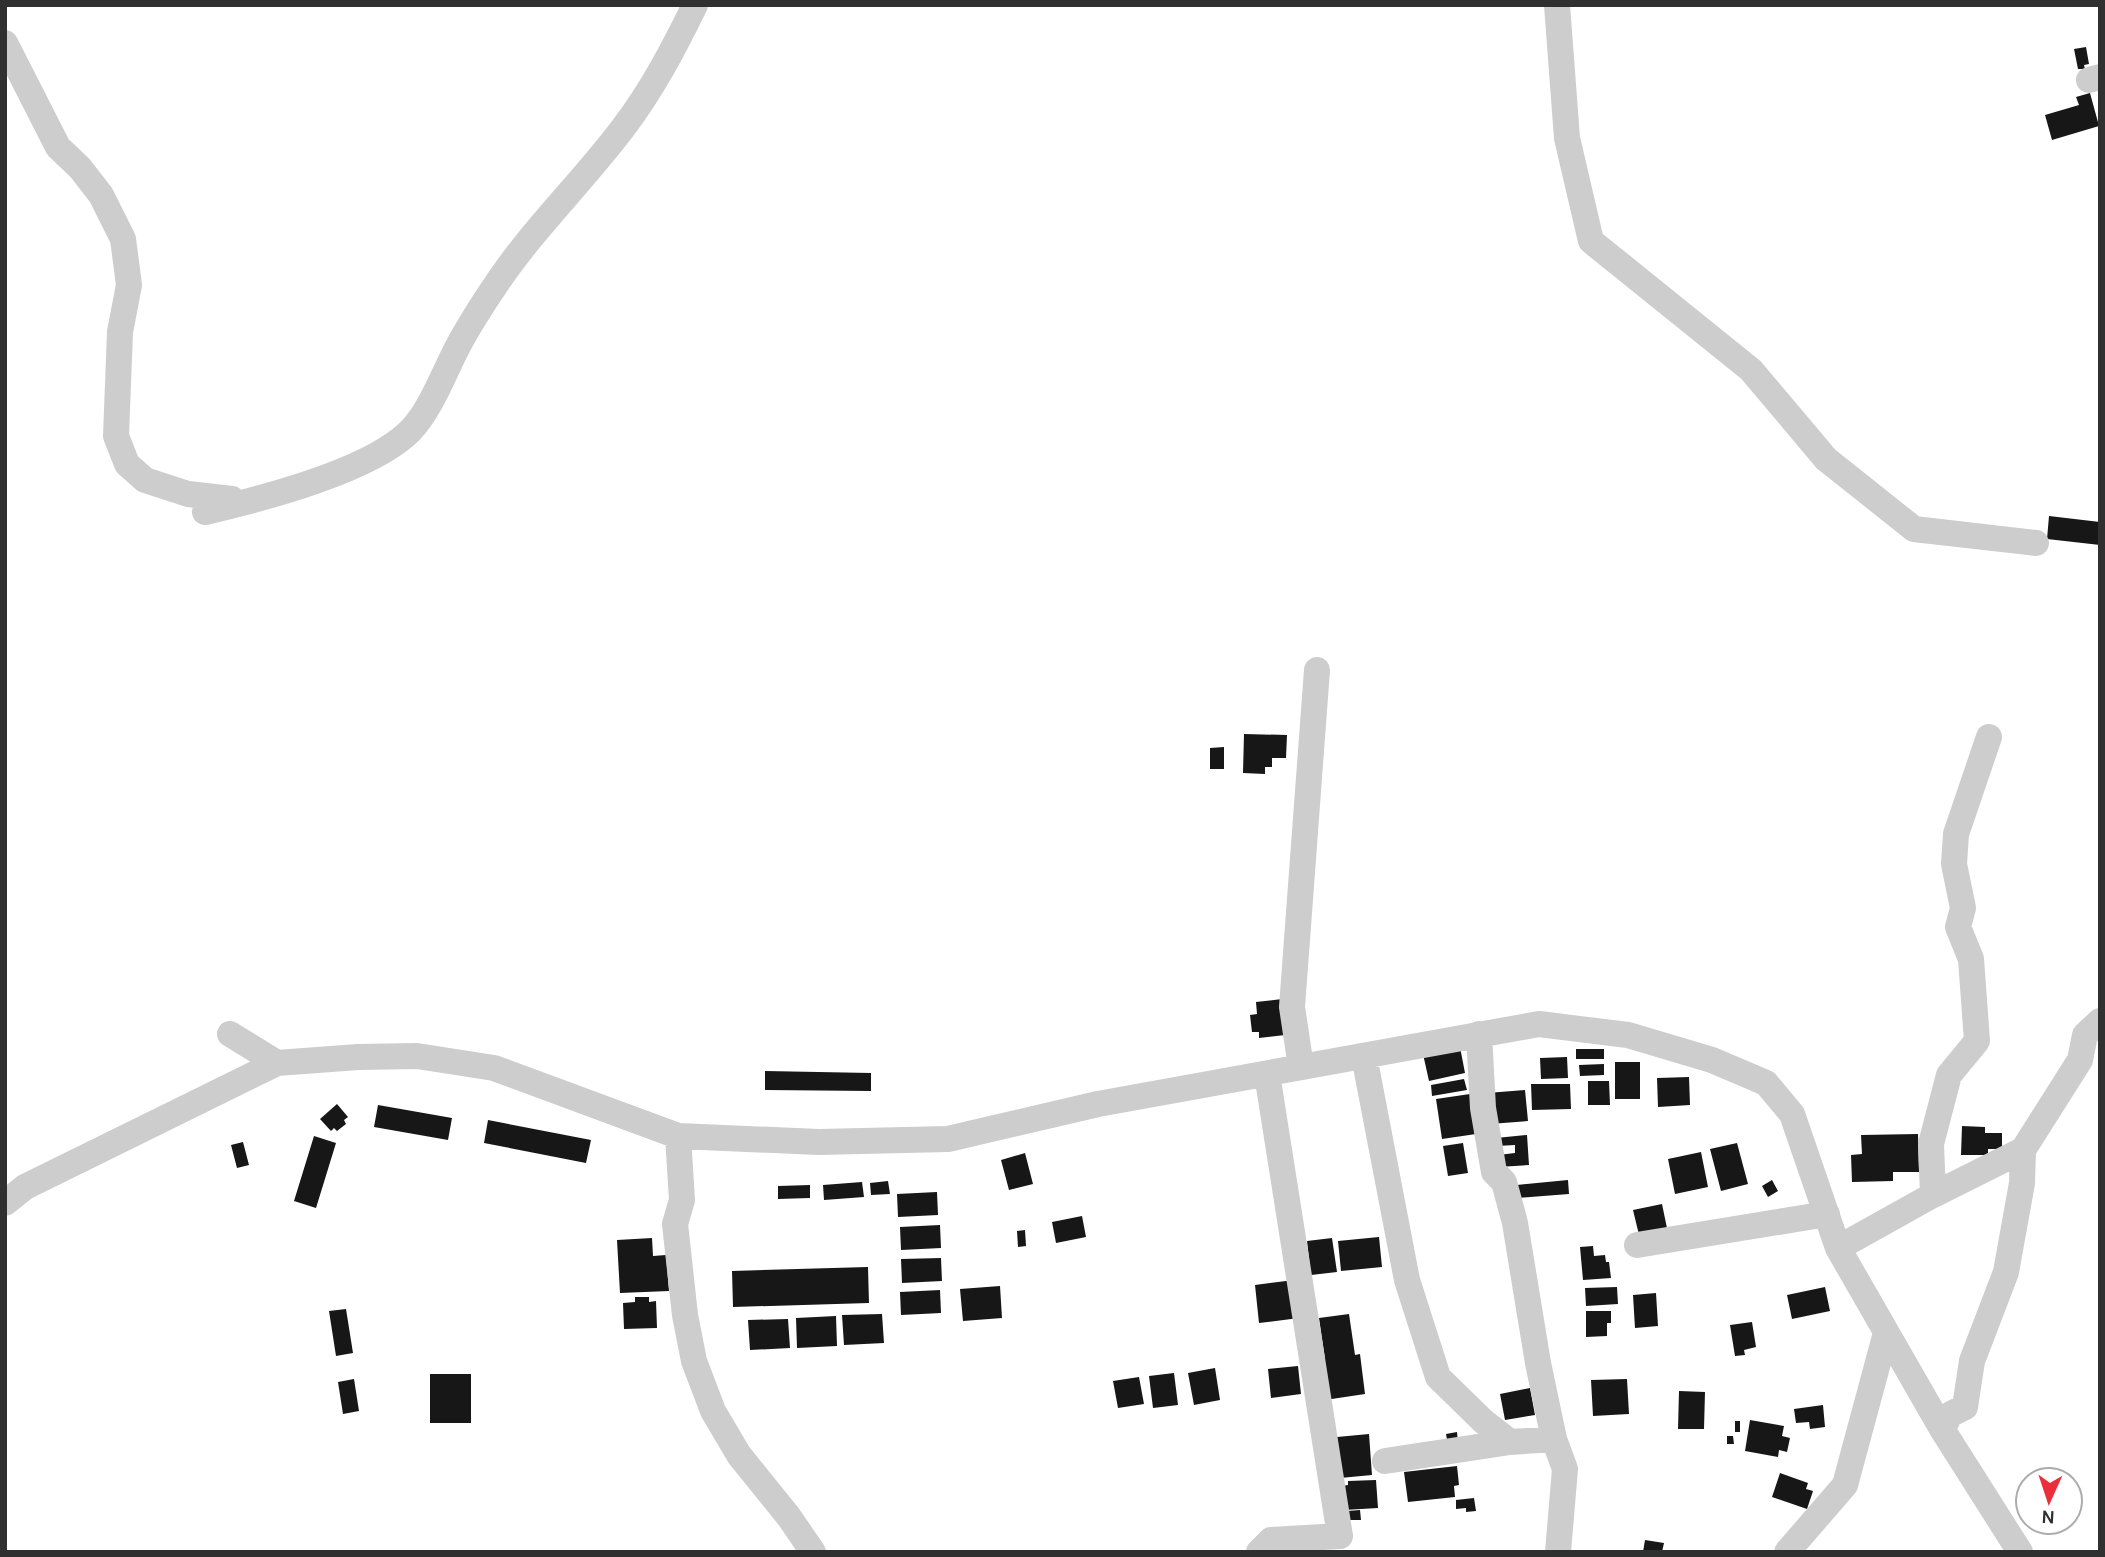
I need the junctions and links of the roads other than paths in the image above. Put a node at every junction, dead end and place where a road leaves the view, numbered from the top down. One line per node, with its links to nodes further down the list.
1 (695, 5): 4 (street)
2 (1557, 5): 6 (street)
3 (5, 43): 4 (street)
4 (251, 501): 5 (street)
5 (205, 512)
6 (2036, 543)
7 (1317, 670): 14 (street)
8 (1989, 737): 18 (street)
9 (2100, 1021): 17 (street)
10 (230, 1034): 13 (street)
11 (1479, 1034): 12 (street); 20 (street); 25 (street)
12 (1364, 1056): 14 (street); 26 (street)
13 (277, 1062): 16 (street); 19 (street)
14 (1301, 1067): 15 (street)
15 (1266, 1074): 16 (street); 29 (street)
16 (678, 1136): 28 (street)
17 (2023, 1150): 18 (street); 24 (street)
18 (1933, 1195): 22 (street)
19 (5, 1202)
20 (1827, 1214): 21 (street); 22 (street)
21 (1637, 1245)
22 (1838, 1248): 23 (street)
23 (1886, 1333): 24 (street); 31 (street)
24 (1942, 1429): 32 (street)
25 (1554, 1439): 26 (street); 30 (street)
26 (1510, 1442): 27 (street)
27 (1385, 1461)
28 (813, 1552)
29 (1259, 1552)
30 (1558, 1552)
31 (1787, 1552)
32 (2020, 1552)

